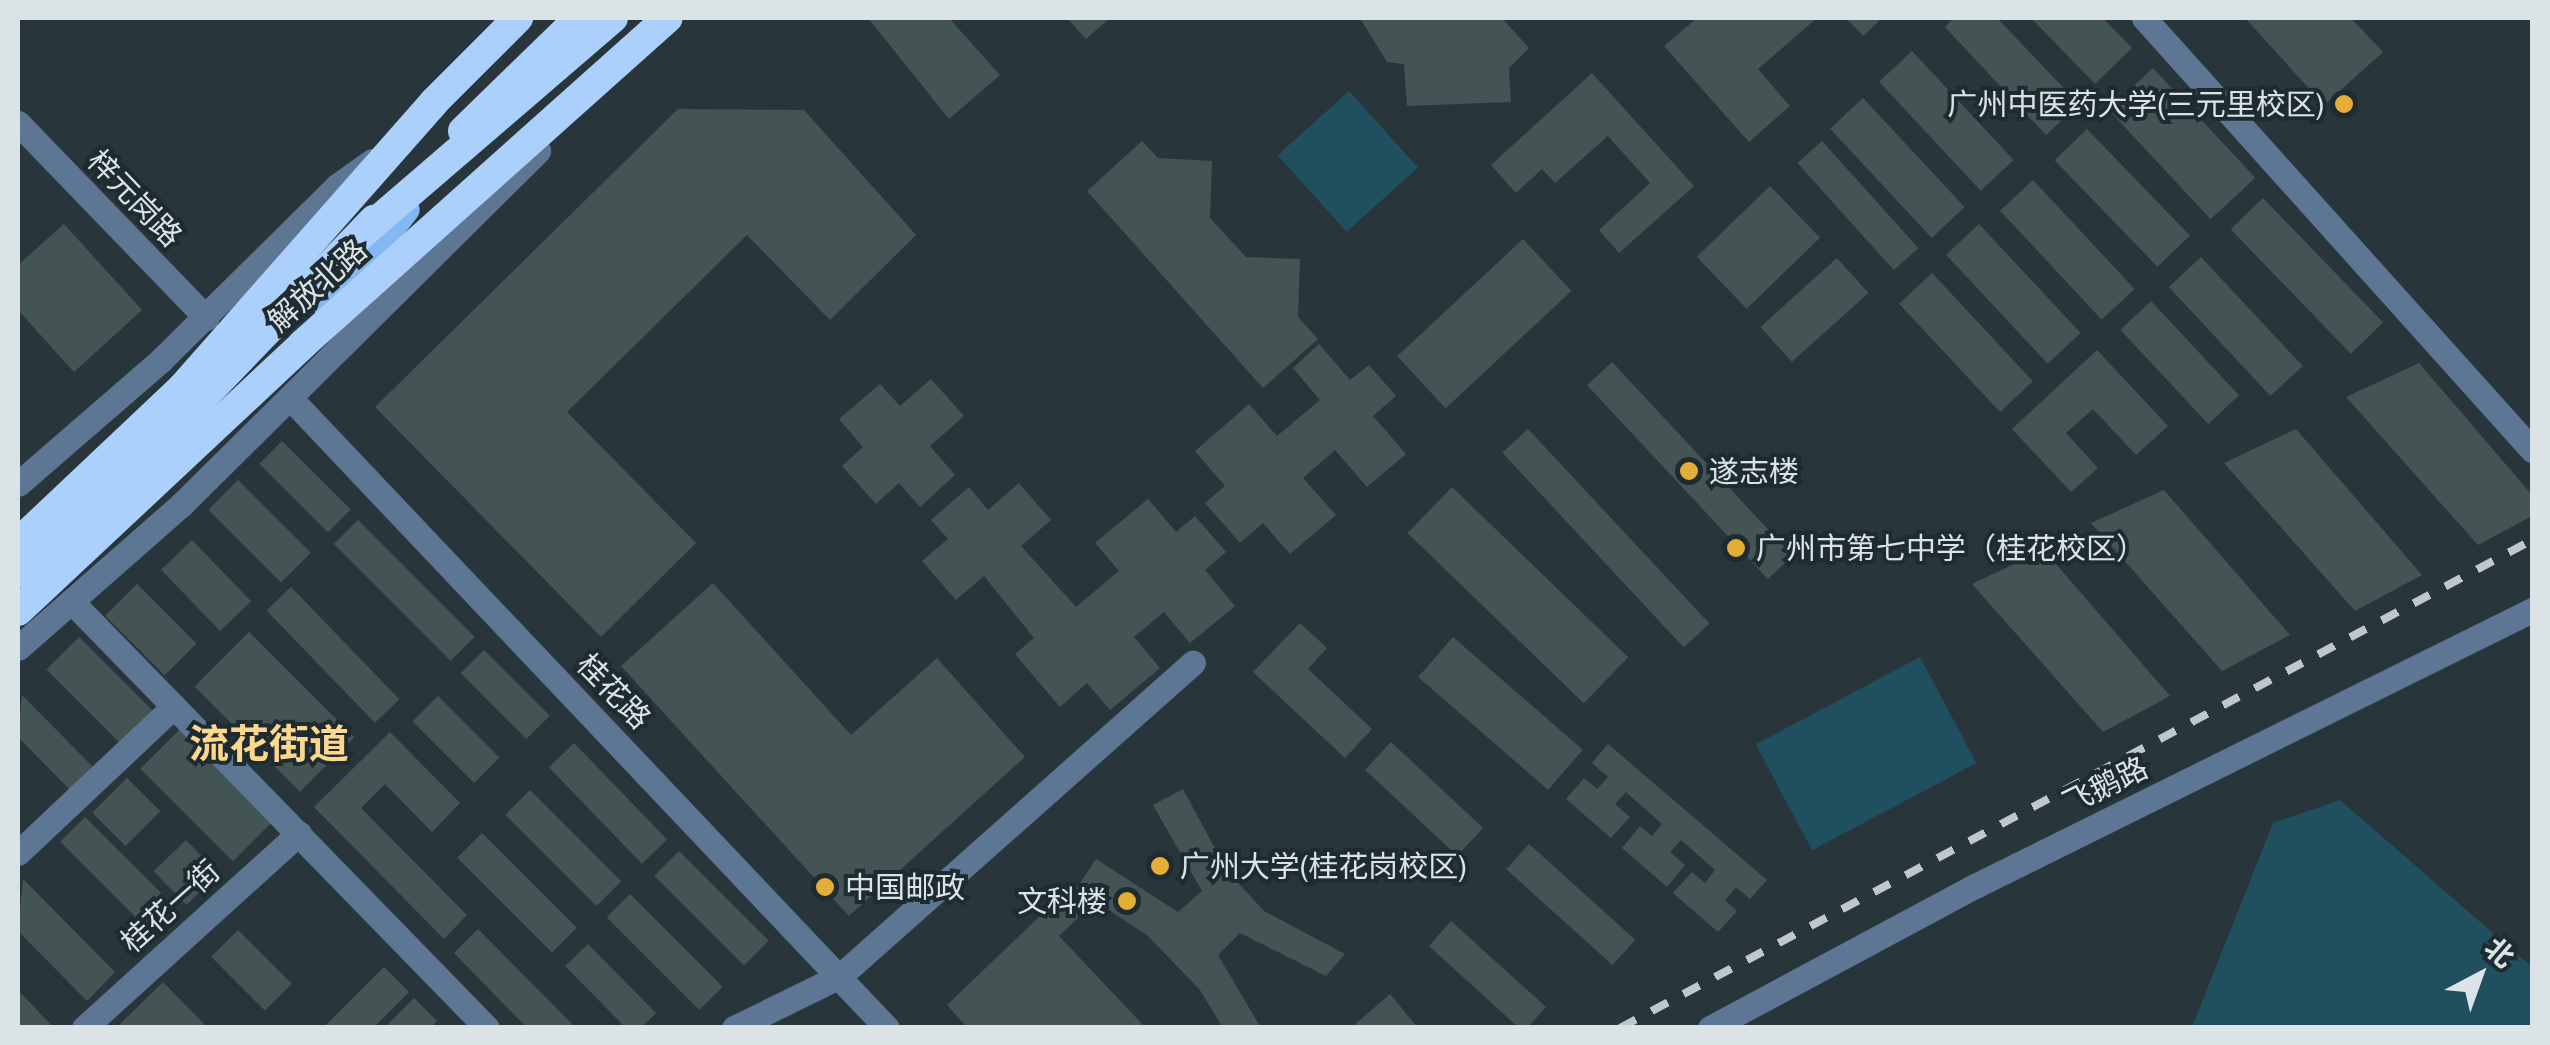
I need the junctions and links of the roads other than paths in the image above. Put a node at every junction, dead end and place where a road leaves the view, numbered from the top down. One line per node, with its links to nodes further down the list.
1 (518, 18): 8 (highway, 解放北路)
2 (580, 18): 9 (highway, bridge)
3 (602, 18): 11 (main road)
4 (613, 18): 9 (highway, bridge)
5 (670, 18): 11 (highway, 解放北路); 12 (street)
6 (2144, 18): 13 (street)
7 (18, 123): 10 (street, 梓元岗路)
8 (391, 150): 10 (street); 15 (highway, 解放北路)
9 (356, 239): 16 (highway)
10 (206, 318): 14 (street)
11 (302, 344): 19 (highway, 解放北路)
12 (292, 400): 17 (street); 25 (street, 桂花路)
13 (2532, 450)
14 (18, 484)
15 (18, 543)
16 (18, 573)
17 (73, 603): 20 (street); 22 (street)
18 (2532, 610): 30 (street, 飞鹅路)
19 (18, 611)
20 (18, 648)
21 (1192, 663): 25 (street)
22 (174, 706): 23 (street); 24 (street)
23 (299, 834): 26 (street, 桂花一街); 27 (street)
24 (18, 853)
25 (840, 976): 28 (street); 29 (street, 桂花路)
26 (84, 1028)
27 (487, 1028)
28 (734, 1028)
29 (888, 1028)
30 (1710, 1028)

